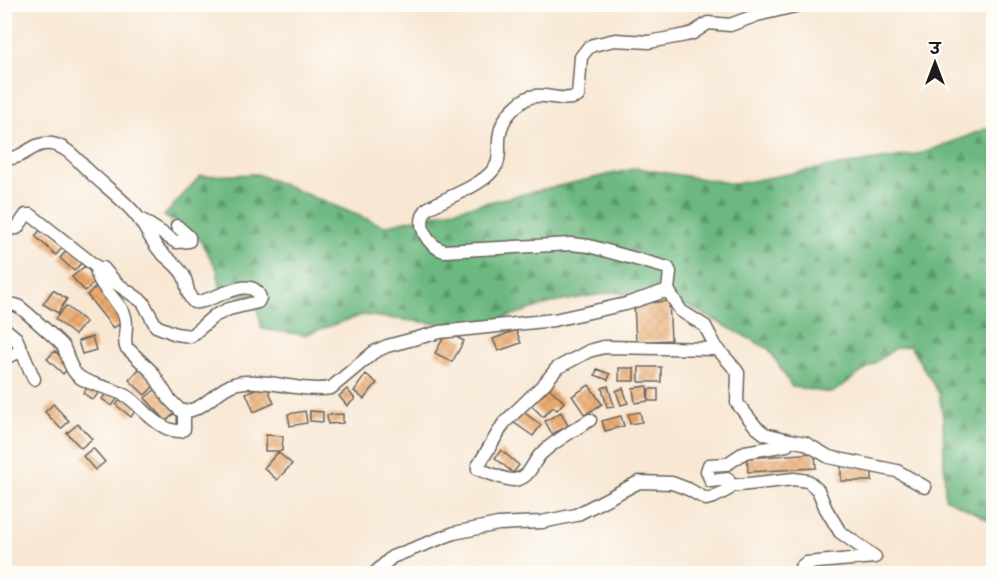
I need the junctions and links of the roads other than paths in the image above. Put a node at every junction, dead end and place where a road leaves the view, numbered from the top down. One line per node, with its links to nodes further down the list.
1 (804, 4): 7 (street)
2 (4, 158): 3 (street)
3 (138, 218): 4 (street); 6 (street)
4 (177, 226)
5 (4, 229): 6 (street)
6 (99, 269): 14 (street)
7 (668, 290): 10 (street); 14 (street)
8 (8, 307): 14 (street)
9 (4, 328): 11 (street)
10 (717, 349): 15 (street); 16 (street)
11 (22, 351): 12 (street); 13 (street)
12 (4, 358)
13 (34, 379)
14 (184, 411)
15 (590, 420)
16 (789, 440): 17 (street); 18 (street)
17 (730, 486): 19 (street); 20 (street)
18 (925, 487)
19 (374, 573)
20 (801, 573)

